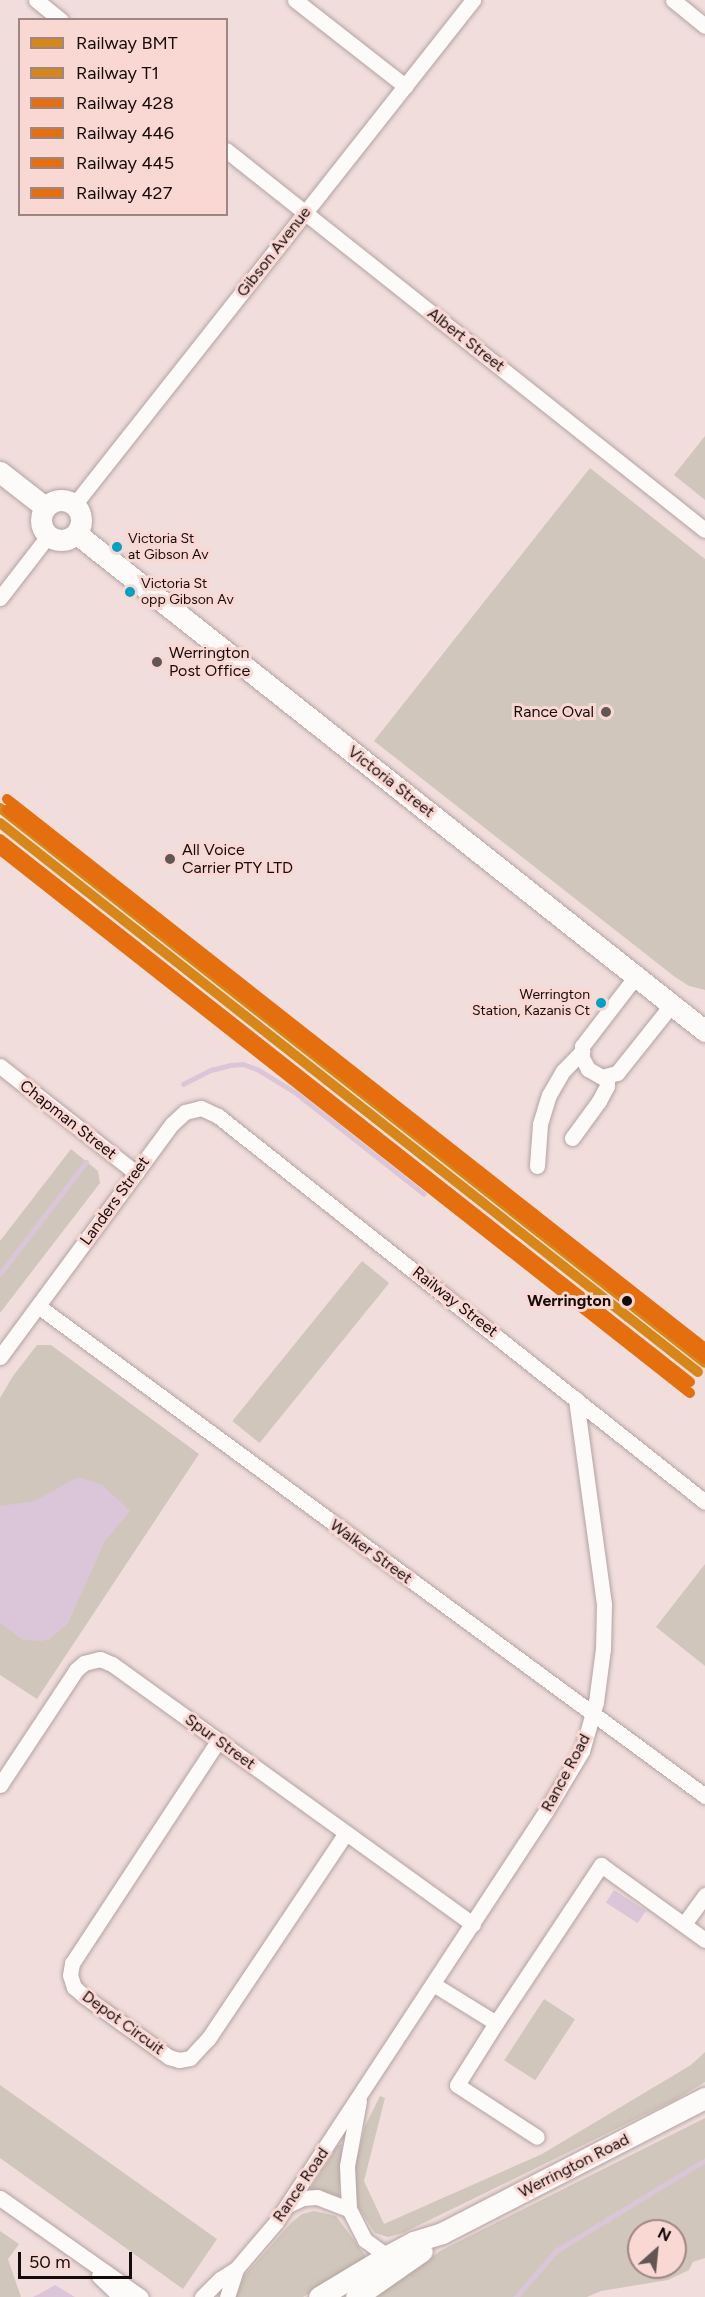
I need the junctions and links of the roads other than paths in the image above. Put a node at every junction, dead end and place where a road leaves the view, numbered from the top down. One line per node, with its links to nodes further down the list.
1 (36, 0): 5 (street)
2 (295, 0): 7 (street)
3 (473, 0): 7 (street, Gibson Avenue)
4 (673, 0): 6 (street)
5 (58, 18)
6 (705, 26)
7 (405, 86): 9 (street, Gibson Avenue)
8 (228, 152): 9 (street, Albert Street)
9 (305, 213): 11 (street, Gibson Avenue); 13 (street, Albert Street)
10 (0, 472): 12 (street)
11 (74, 505): 12 (street); 14 (street)
12 (45, 507): 15 (street)
13 (705, 530)
14 (77, 534): 15 (street); 17 (street, Victoria Street)
15 (48, 536): 16 (street)
16 (0, 598)
17 (636, 976): 18 (street, Victoria Street); 20 (street)
18 (672, 1004): 19 (street, Victoria Street); 22 (street)
19 (705, 1030)
20 (582, 1051): 22 (street); 25 (street)
21 (0, 1066): 26 (street, Chapman Street)
22 (607, 1077): 24 (street)
23 (201, 1108): 26 (street, Landers Street); 29 (street, Railway Street)
24 (572, 1138)
25 (537, 1166)
26 (135, 1173): 27 (street, Landers Street)
27 (38, 1306): 28 (street, Landers Street); 31 (street, Walker Street)
28 (0, 1357)
29 (576, 1399): 30 (street, Railway Street); 31 (street, Rance Road)
30 (705, 1502)
31 (594, 1716): 34 (street, Walker Street); 37 (street, Rance Road)
32 (218, 1741): 33 (street, Spur Street); 35 (street, Spur Street); 35 (street, Depot Circuit)
33 (0, 1785)
34 (705, 1796)
35 (346, 1833): 37 (street, Spur Street)
36 (705, 1895): 38 (street)
37 (473, 1924): 40 (street, Rance Road)
38 (684, 1924): 39 (street); 41 (street)
39 (705, 1940)
40 (433, 1984): 41 (street); 42 (street, Rance Road)
41 (496, 2023): 44 (street)
42 (359, 2096): 46 (street, Rance Road); 47 (street, Rance Road)
43 (705, 2098): 48 (street, Werrington Road)
44 (537, 2137)
45 (0, 2198): 50 (street)
46 (288, 2205): 47 (street); 51 (street, Rance Road)
47 (349, 2208): 49 (street, Rance Road)
48 (442, 2233): 49 (street, Werrington Road); 57 (street, Werrington Road)
49 (387, 2256): 56 (street, Werrington Road)
50 (80, 2257): 52 (street); 53 (street)
51 (236, 2269): 54 (street, Rance Road); 55 (street, Rance Road)
52 (121, 2297)
53 (141, 2297)
54 (202, 2297)
55 (227, 2297)
56 (320, 2297)
57 (356, 2297)

